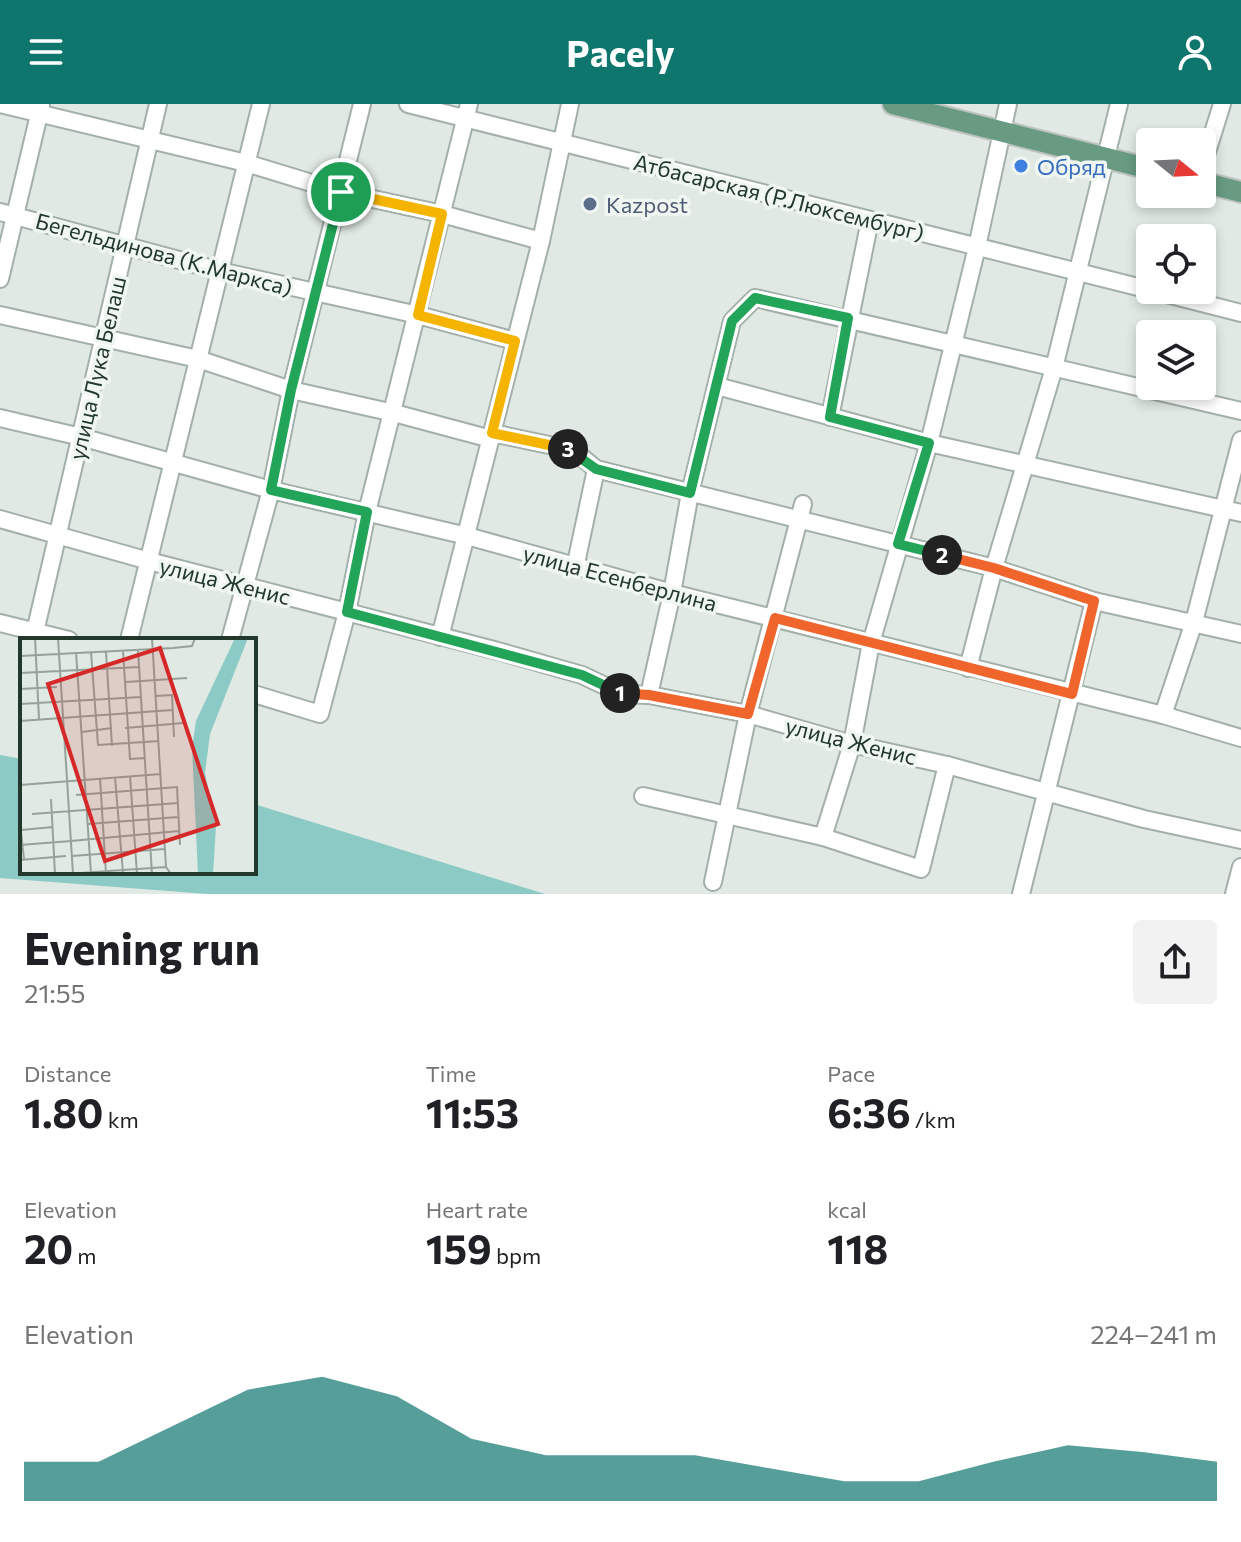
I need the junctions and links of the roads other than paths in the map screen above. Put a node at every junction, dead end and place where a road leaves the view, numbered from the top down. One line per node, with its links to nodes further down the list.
1 (0, 104): 11 (street)
2 (158, 104): 15 (street, улица Лука Белаш)
3 (261, 104): 18 (street)
4 (362, 104): 21 (street)
5 (408, 104): 12 (street, Атбасарская (Р.Люксембург))
6 (570, 104): 16 (street)
7 (893, 104): 14 (main road)
8 (1008, 104): 14 (street)
9 (1119, 104): 17 (street)
10 (1222, 104): 13 (street)
11 (40, 109): 15 (street); 23 (street)
12 (468, 111): 16 (street, Атбасарская (Р.Люксембург)); 24 (street)
13 (1214, 128)
14 (1001, 132): 17 (main road); 28 (street)
15 (150, 140): 18 (street); 27 (street, улица Лука Белаш)
16 (561, 142): 25 (street, Атбасарская (Р.Люксембург)); 26 (street)
17 (1105, 157): 19 (main road); 30 (street)
18 (246, 163): 21 (street); 29 (street)
19 (1136, 165)
20 (1216, 186): 22 (main road)
21 (341, 192): 24 (street); 33 (street)
22 (1241, 192)
23 (8, 213): 27 (street, Бегельдинова (К.Маркса)); 31 (street)
24 (442, 214): 26 (street); 37 (street)
25 (870, 220): 28 (street, Атбасарская (Р.Люксембург)); 38 (street)
26 (541, 241): 40 (street)
27 (125, 245): 29 (street, Бегельдинова (К.Маркса)); 39 (street, улица Лука Белаш)
28 (977, 247): 30 (street, Атбасарская (Р.Люксембург)); 41 (street)
29 (220, 271): 33 (street, Бегельдинова (К.Маркса)); 42 (street)
30 (1077, 271): 32 (street, Атбасарская (Р.Люксембург)); 43 (street)
31 (0, 279)
32 (1136, 286)
33 (317, 294): 37 (street, Бегельдинова (К.Маркса)); 45 (street)
34 (1205, 304): 35 (street, Атбасарская (Р.Люксембург))
35 (1241, 313)
36 (0, 315): 39 (street)
37 (418, 315): 40 (street, Бегельдинова (К.Маркса)); 47 (street)
38 (848, 318): 41 (street); 44 (street); 48 (street)
39 (103, 339): 42 (street); 51 (street, улица Лука Белаш)
40 (515, 341): 50 (street)
41 (952, 342): 43 (street); 53 (street)
42 (198, 359): 45 (street); 54 (street)
43 (1054, 368): 46 (street); 55 (street)
44 (717, 386): 48 (street); 58 (street)
45 (291, 390): 47 (street); 57 (street)
46 (1241, 411)
47 (394, 413): 50 (street); 60 (street)
48 (830, 417): 53 (street)
49 (0, 418): 51 (street, улица Есенберлина)
50 (491, 436): 56 (street); 65 (street)
51 (81, 437): 54 (street, улица Есенберлина); 64 (street, улица Лука Белаш)
52 (1241, 440): 59 (street)
53 (929, 443): 55 (street); 66 (street)
54 (173, 463): 57 (street, улица Есенберлина); 67 (street)
55 (1026, 465): 59 (street); 69 (street)
56 (596, 469): 58 (street); 68 (street)
57 (271, 490): 60 (street, улица Есенберлина); 70 (street)
58 (690, 493): 61 (street); 71 (street)
59 (1223, 508): 62 (street); 75 (street)
60 (367, 512): 65 (street, улица Есенберлина); 73 (street)
61 (802, 512): 66 (street); 74 (street)
62 (1241, 513)
63 (0, 519): 64 (street, улица Женис)
64 (58, 534): 67 (street, улица Женис); 77 (street, улица Лука Белаш)
65 (467, 536): 68 (street, улица Есенберлина); 79 (street)
66 (898, 544): 69 (street); 83 (street)
67 (149, 561): 70 (street, улица Женис); 81 (street)
68 (575, 568): 71 (street, улица Есенберлина)
69 (994, 568): 72 (street); 84 (street)
70 (245, 586): 73 (street, улица Женис); 82 (street)
71 (672, 593): 74 (street, улица Есенберлина); 87 (street)
72 (1094, 601): 75 (street); 85 (street)
73 (347, 612): 79 (street, улица Женис); 86 (street)
74 (775, 618): 83 (street, улица Есенберлина); 88 (street)
75 (1194, 622): 78 (street); 89 (street)
76 (0, 623): 77 (street)
77 (35, 632): 80 (street)
78 (1241, 634)
79 (440, 637): 87 (street, улица Женис)
80 (60, 638)
81 (130, 638)
82 (231, 638)
83 (871, 643): 84 (street, улица Есенберлина); 91 (street)
84 (968, 668): 85 (street, улица Есенберлина)
85 (1072, 694): 89 (street, улица Есенберлина); 93 (street)
86 (256, 695)
87 (649, 695): 88 (street, улица Женис)
88 (748, 714): 91 (street, улица Женис); 95 (street)
89 (1163, 715): 90 (street, улица Есенберлина)
90 (1241, 738)
91 (852, 744): 92 (street, улица Женис); 96 (street)
92 (947, 765): 93 (street, улица Женис); 96 (street)
93 (1047, 793): 97 (street, улица Женис); 100 (street)
94 (643, 796): 95 (street)
95 (727, 815): 96 (street); 99 (street)
96 (823, 837)
97 (1241, 840)
98 (1241, 867): 101 (street)
99 (713, 882)
100 (1021, 894)
101 (1234, 894)

